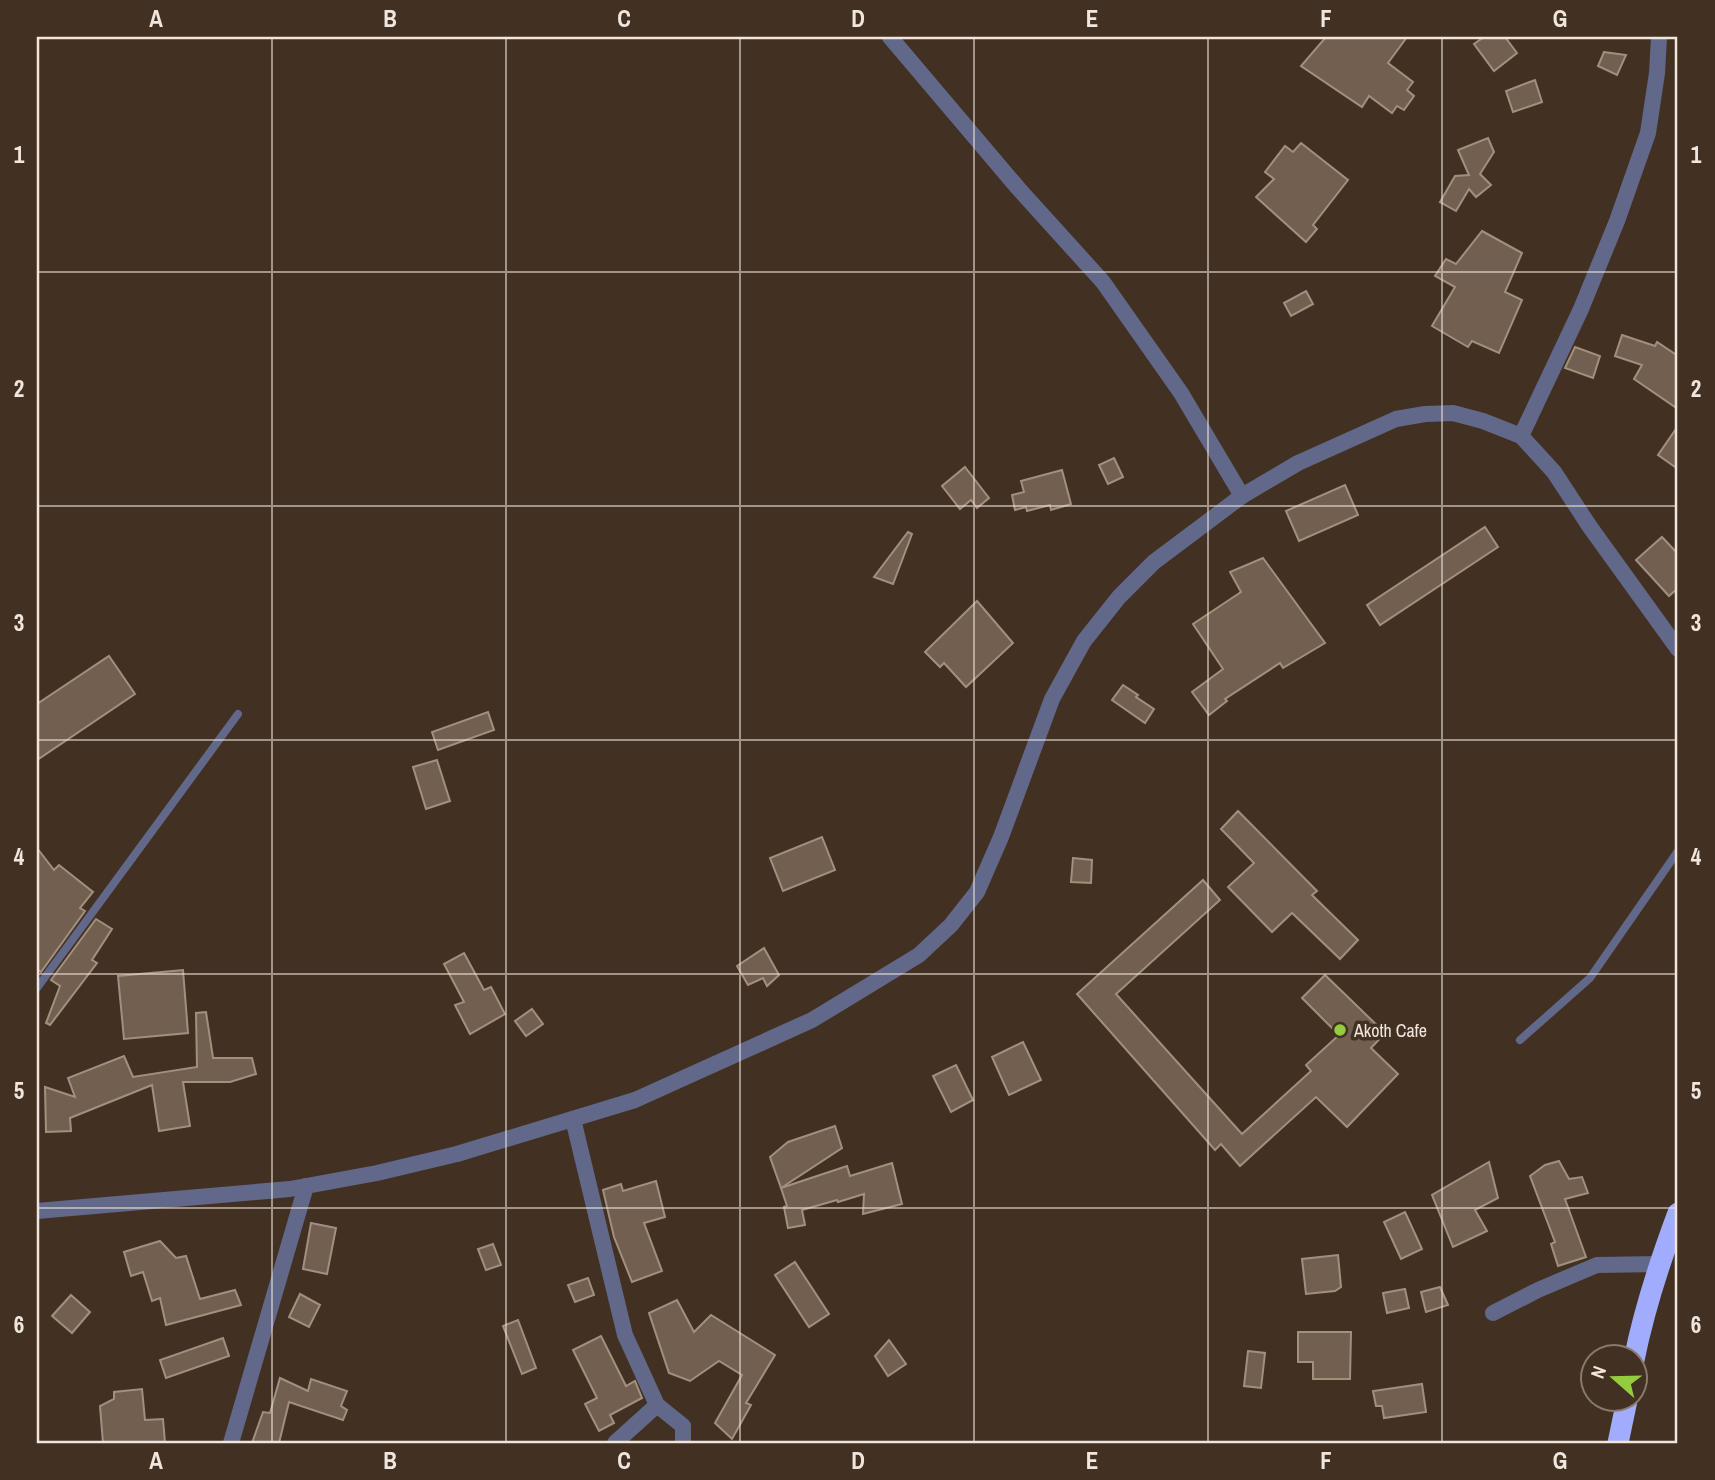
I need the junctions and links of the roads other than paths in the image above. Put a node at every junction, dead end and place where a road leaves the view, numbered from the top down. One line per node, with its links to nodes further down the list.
1 (890, 37): 4 (street)
2 (1659, 37): 3 (street)
3 (1521, 436): 4 (street); 5 (street)
4 (1242, 496): 10 (street)
5 (1678, 649)
6 (239, 714): 8 (lane)
7 (1678, 851): 9 (lane)
8 (37, 988)
9 (1520, 1040)
10 (573, 1119): 11 (street); 17 (street)
11 (306, 1186): 12 (street); 19 (street)
12 (37, 1211)
13 (1678, 1213): 14 (highway)
14 (1660, 1264): 15 (street); 16 (highway)
15 (1493, 1313)
16 (1638, 1344)
17 (657, 1405): 20 (street); 21 (street)
18 (1624, 1414): 22 (highway)
19 (231, 1443)
20 (615, 1443)
21 (683, 1443)
22 (1618, 1443)

